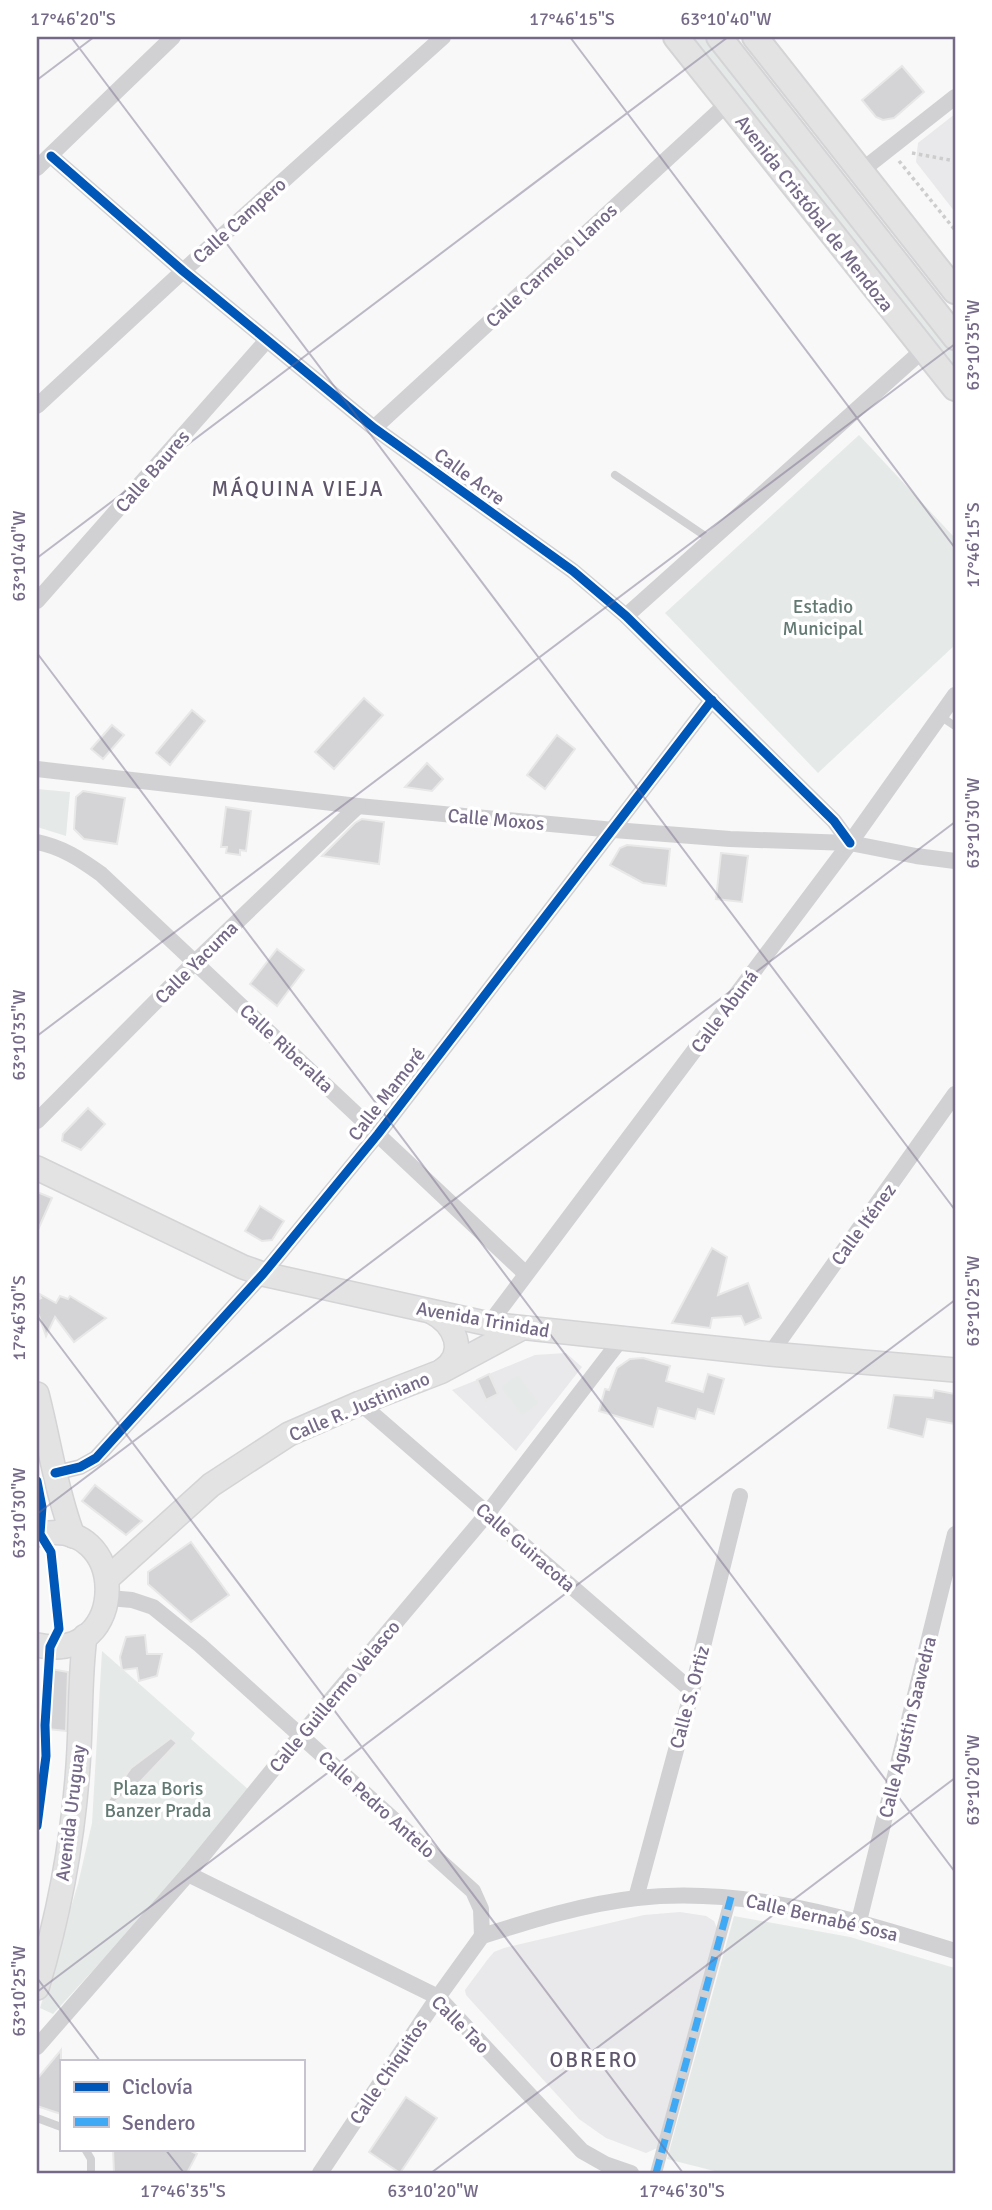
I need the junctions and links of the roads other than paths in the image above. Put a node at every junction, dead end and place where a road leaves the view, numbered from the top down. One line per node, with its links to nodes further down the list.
1 (173, 37): 8 (street)
2 (443, 37): 11 (street, Calle Campero)
3 (676, 37): 7 (main road, Avenida Cristóbal de Mendoza)
4 (719, 37): 13 (main road, Avenida Cristóbal de Mendoza)
5 (755, 37): 10 (main road)
6 (955, 97): 10 (street)
7 (728, 103): 15 (main road, Avenida Cristóbal de Mendoza); 18 (street, Calle Carmelo Llanos)
8 (51, 156): 9 (street); 11 (street, Calle Acre)
9 (37, 168)
10 (860, 171): 12 (main road)
11 (183, 271): 14 (street, Calle Acre); 17 (street, Calle Campero)
12 (955, 291)
13 (955, 337)
14 (267, 340): 18 (street, Calle Acre); 21 (street, Calle Baures)
15 (923, 350): 16 (main road, Avenida Cristóbal de Mendoza); 20 (street)
16 (955, 388)
17 (37, 406)
18 (374, 428): 22 (street, Calle Acre)
19 (615, 475): 20 (lane)
20 (711, 540): 22 (street)
21 (37, 601)
22 (626, 616): 24 (street, Calle Acre)
23 (955, 695): 25 (street, Calle Abuná)
24 (712, 701): 29 (street, Calle Mamoré); 31 (street, Calle Acre)
25 (940, 716): 26 (lane); 31 (street, Calle Abuná)
26 (955, 726)
27 (37, 769): 28 (street, Calle Moxos)
28 (358, 806): 29 (street, Calle Moxos); 33 (street, Calle Yacuma)
29 (614, 830): 31 (street, Calle Moxos); 36 (street, Calle Mamoré)
30 (37, 842): 33 (street, Calle Riberalta)
31 (850, 844): 32 (street, Calle Moxos); 39 (street, Calle Abuná)
32 (955, 861)
33 (195, 962): 35 (street, Calle Yacuma); 36 (street, Calle Riberalta)
34 (955, 1094): 44 (street, Calle Iténez)
35 (37, 1121)
36 (377, 1134): 38 (street, Calle Mamoré); 39 (street, Calle Riberalta)
37 (37, 1168): 38 (main road, Avenida Trinidad)
38 (263, 1274): 40 (main road, Avenida Trinidad); 49 (street, Calle Mamoré)
39 (526, 1274): 41 (street, Calle Abuná)
40 (429, 1311): 41 (main road, Avenida Trinidad); 46 (main road)
41 (489, 1324): 42 (main road, Avenida Trinidad)
42 (522, 1328): 43 (main road, Avenida Trinidad); 46 (main road, Calle R. Justiniano)
43 (622, 1338): 44 (main road, Avenida Trinidad); 51 (street, Calle Guillermo Velasco)
44 (770, 1354): 45 (main road, Avenida Trinidad)
45 (955, 1370)
46 (440, 1372): 48 (main road, Calle R. Justiniano)
47 (37, 1394): 49 (main road)
48 (360, 1403): 51 (street, Calle Guiracota); 55 (main road, Calle R. Justiniano)
49 (55, 1473): 54 (main road)
50 (740, 1496): 58 (street, Calle S. Ortiz)
51 (487, 1514): 58 (street, Calle Guiracota); 59 (street, Calle Guillermo Velasco)
52 (955, 1534): 63 (street, Calle Agustin Saavedra)
53 (37, 1535): 54 (main road)
54 (73, 1536): 55 (main road)
55 (108, 1588): 56 (main road, Calle R. Justiniano); 59 (street, Calle Pedro Antelo)
56 (85, 1636): 57 (main road); 66 (main road, Avenida Uruguay)
57 (37, 1645)
58 (692, 1691): 62 (street, Calle S. Ortiz)
59 (301, 1735): 60 (street, Calle Guillermo Velasco); 64 (street, Calle Pedro Antelo)
60 (188, 1874): 67 (street, Calle Tao); 68 (street, Calle Guillermo Velasco)
61 (731, 1897): 62 (street, Calle Bernabé Sosa); 63 (street, Calle Bernabé Sosa); 76 (street)
62 (636, 1898): 64 (street, Calle Bernabé Sosa)
63 (859, 1921): 65 (street, Calle Bernabé Sosa)
64 (482, 1936): 67 (street, Calle Chiquitos)
65 (955, 1951)
66 (37, 1988)
67 (438, 1997): 72 (street, Calle Tao); 74 (street, Calle Chiquitos)
68 (37, 2047)
69 (37, 2118): 70 (lane)
70 (60, 2127)
71 (86, 2150): 73 (lane)
72 (587, 2164): 75 (street, Calle Tao)
73 (91, 2173)
74 (320, 2173)
75 (632, 2173)
76 (656, 2173)

